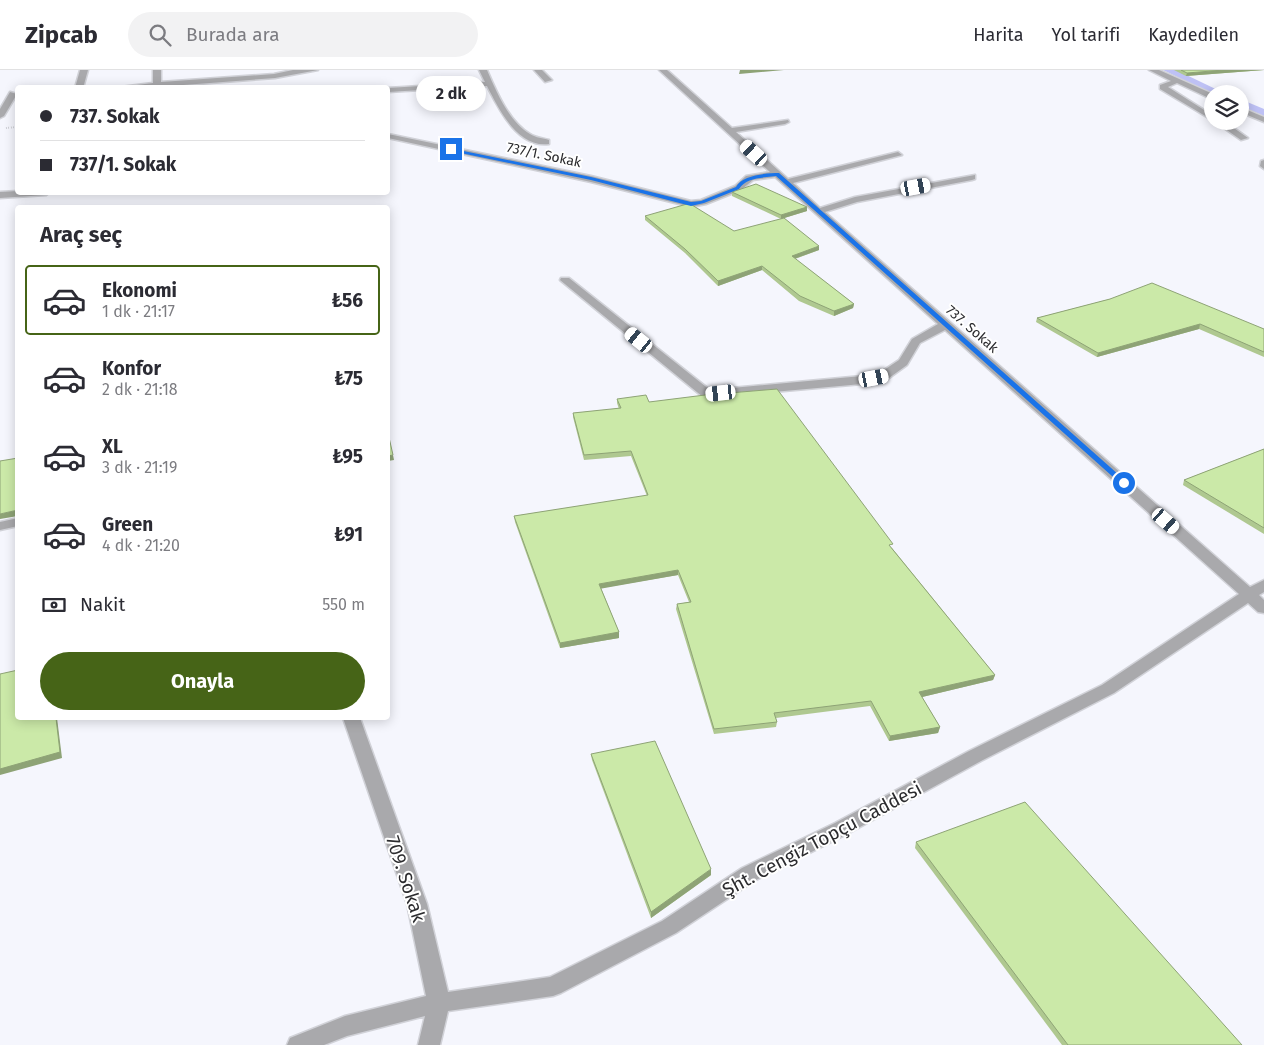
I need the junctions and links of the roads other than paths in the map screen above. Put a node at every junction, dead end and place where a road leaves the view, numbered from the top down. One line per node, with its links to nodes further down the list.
1 (84, 70): 12 (street)
2 (157, 70): 13 (street)
3 (314, 70): 8 (street)
4 (483, 70): 11 (street)
5 (538, 70): 9 (street)
6 (663, 70): 24 (street, 737. Sokak)
7 (1153, 70): 10 (street)
8 (286, 74): 13 (street)
9 (548, 80)
10 (1177, 81): 15 (street); 18 (street)
11 (489, 84): 14 (street); 27 (street)
12 (80, 85)
13 (157, 85)
14 (390, 90)
15 (1204, 93)
16 (15, 94): 17 (street); 20 (street)
17 (0, 95)
18 (1204, 113)
19 (1249, 113): 21 (street)
20 (0, 116)
21 (1264, 120)
22 (785, 122): 24 (street)
23 (1232, 130): 26 (street)
24 (730, 131): 30 (street, 737. Sokak)
25 (390, 136): 30 (street, 737/1. Sokak)
26 (1244, 138)
27 (546, 142)
28 (898, 155): 30 (street, 737/1. Sokak)
29 (972, 177): 33 (street)
30 (782, 178): 33 (street, 737. Sokak)
31 (15, 194): 32 (street)
32 (0, 195)
33 (818, 211): 35 (street, 737. Sokak)
34 (565, 280): 35 (street)
35 (945, 325): 38 (street, 737. Sokak)
36 (15, 523): 37 (street)
37 (0, 526)
38 (1260, 596): 40 (street, Şht. Cengiz Topçu Caddesi)
39 (352, 720): 40 (street, 709. Sokak)
40 (439, 1003): 41 (street, Şht. Cengiz Topçu Caddesi); 42 (street, 709. Sokak)
41 (298, 1045)
42 (429, 1045)

